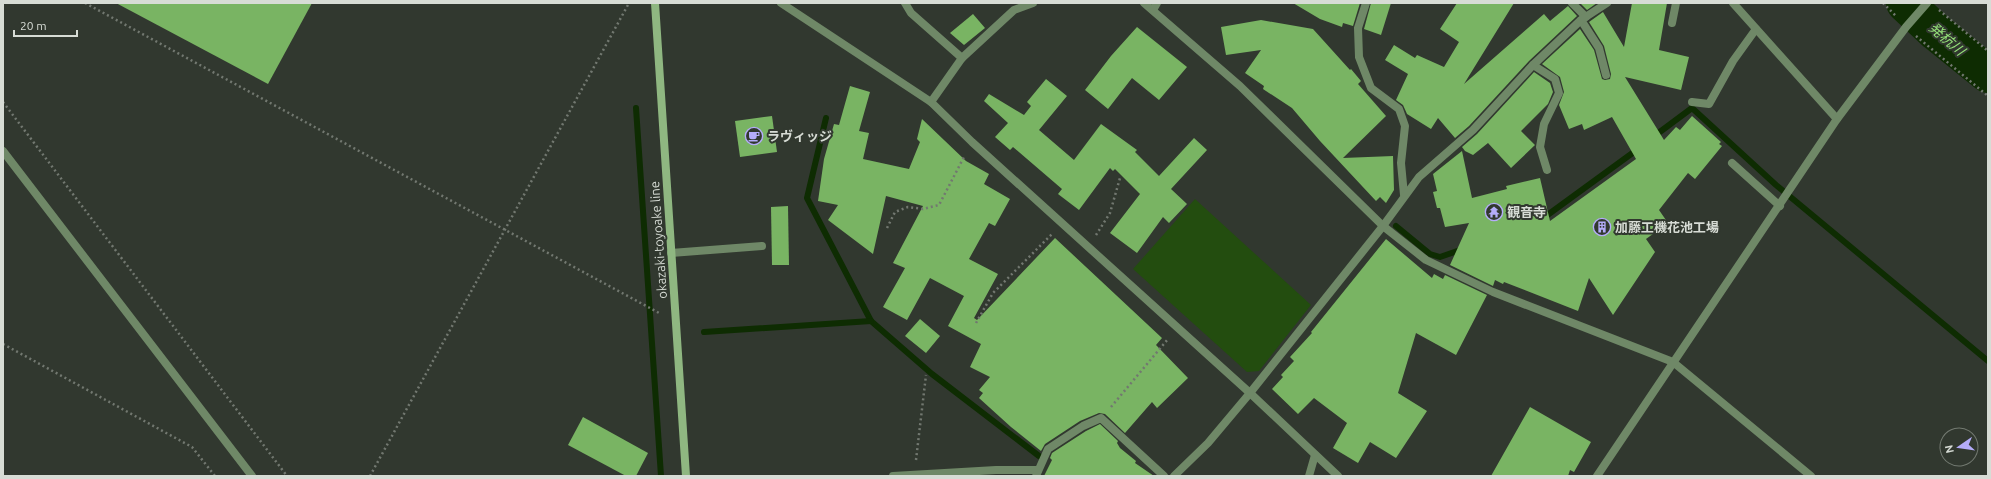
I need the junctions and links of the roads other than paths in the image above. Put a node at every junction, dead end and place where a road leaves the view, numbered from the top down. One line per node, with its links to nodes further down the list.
1 (655, 3): 29 (main road, okazaki-toyoake line)
2 (781, 3): 19 (street)
3 (905, 3): 16 (street)
4 (1033, 3): 16 (street)
5 (1144, 3): 12 (street)
6 (1366, 3): 25 (street)
7 (1572, 3): 13 (street)
8 (1607, 3): 13 (street)
9 (1676, 3): 14 (street)
10 (1733, 3): 15 (street)
11 (1927, 3): 21 (street)
12 (1155, 6): 27 (street)
13 (1584, 19): 17 (street); 18 (street)
14 (1672, 23)
15 (1756, 29): 20 (street); 21 (street)
16 (962, 58): 19 (street)
17 (1533, 65): 24 (street); 25 (street)
18 (1606, 75)
19 (931, 102): 31 (street)
20 (1692, 102)
21 (1837, 119): 26 (street)
22 (3, 150): 35 (street)
23 (1732, 163): 26 (street)
24 (1547, 170)
25 (1404, 195): 27 (street)
26 (1780, 206): 30 (street)
27 (1383, 226): 30 (street); 31 (street)
28 (762, 246): 29 (street)
29 (671, 253): 36 (main road, okazaki-toyoake line)
30 (1673, 362): 42 (street); 43 (street)
31 (1250, 393): 32 (street); 39 (street)
32 (1315, 455): 40 (street); 41 (street)
33 (1037, 473): 34 (street); 38 (street)
34 (937, 475): 37 (street)
35 (252, 476)
36 (686, 476)
37 (893, 476)
38 (1164, 476)
39 (1174, 476)
40 (1309, 476)
41 (1338, 476)
42 (1597, 476)
43 (1811, 476)

